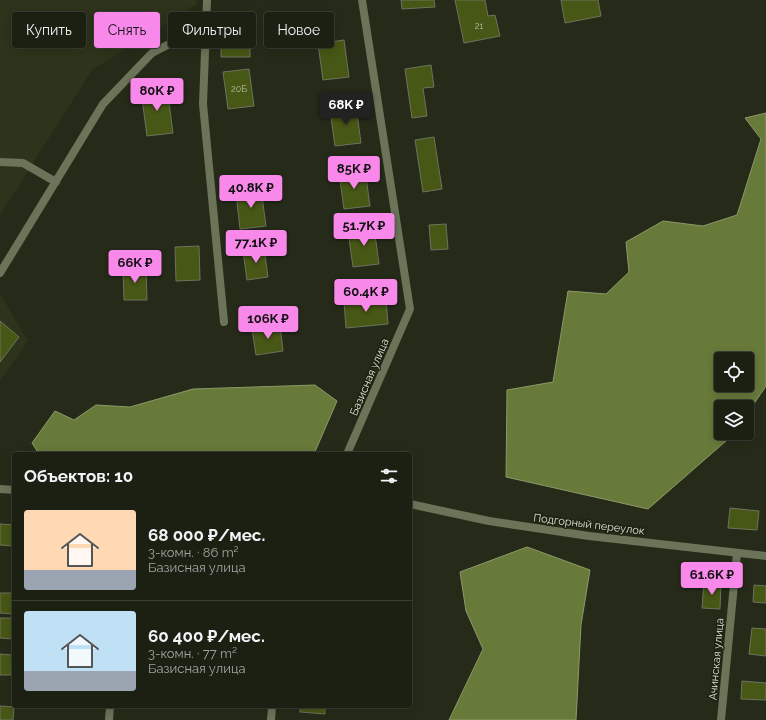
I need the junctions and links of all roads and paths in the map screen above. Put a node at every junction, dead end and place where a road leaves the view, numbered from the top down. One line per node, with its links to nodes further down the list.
1 (207, 0): 3 (street)
2 (362, 0): 10 (street, Базисная улица)
3 (207, 12)
4 (168, 45): 7 (street)
5 (205, 48): 9 (street)
6 (0, 162): 7 (street)
7 (56, 182): 8 (street)
8 (0, 273)
9 (224, 322)
10 (348, 452)
11 (0, 489): 12 (street)
12 (12, 490)
13 (412, 504): 14 (street, Подгорный переулок)
14 (737, 553): 15 (street, Подгорный переулок); 20 (street, Ачинская улица)
15 (766, 556)
16 (110, 708): 18 (street)
17 (272, 708): 19 (street)
18 (109, 720)
19 (271, 720)
20 (721, 720)

